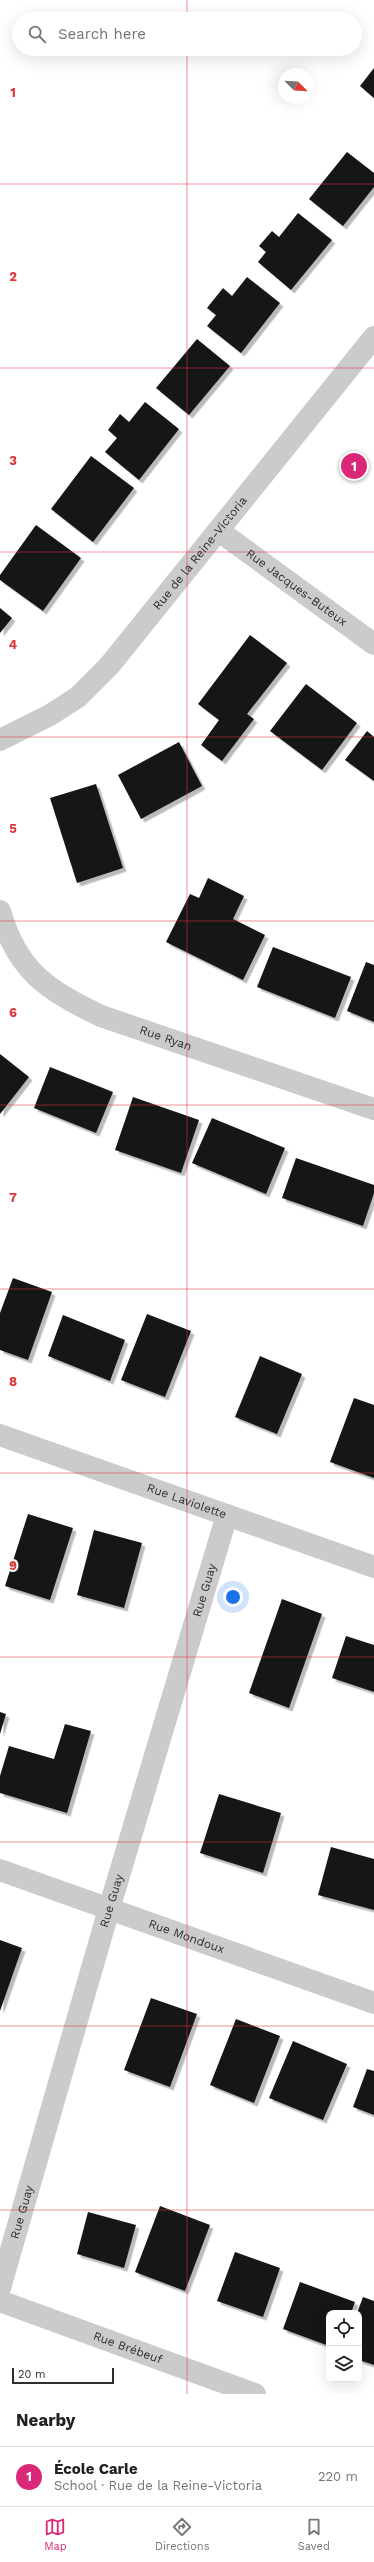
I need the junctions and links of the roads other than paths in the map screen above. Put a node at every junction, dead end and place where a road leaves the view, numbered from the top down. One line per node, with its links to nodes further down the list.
1 (374, 337): 2 (street, Rue de la Reine-Victoria)
2 (219, 531): 3 (street, Rue Jacques-Buteux); 4 (street, Rue de la Reine-Victoria)
3 (374, 644)
4 (0, 740)
5 (0, 911): 6 (street, Rue Ryan)
6 (374, 1109)
7 (0, 1434): 8 (street, Rue Laviolette)
8 (227, 1515): 9 (street, Rue Laviolette); 11 (street, Rue Guay)
9 (374, 1567)
10 (0, 1870): 11 (street, Rue Mondoux)
11 (109, 1909): 12 (street, Rue Mondoux); 13 (street, Rue Guay)
12 (374, 2003)
13 (0, 2288)
14 (0, 2301): 15 (street, Rue Brébeuf)
15 (255, 2394)

